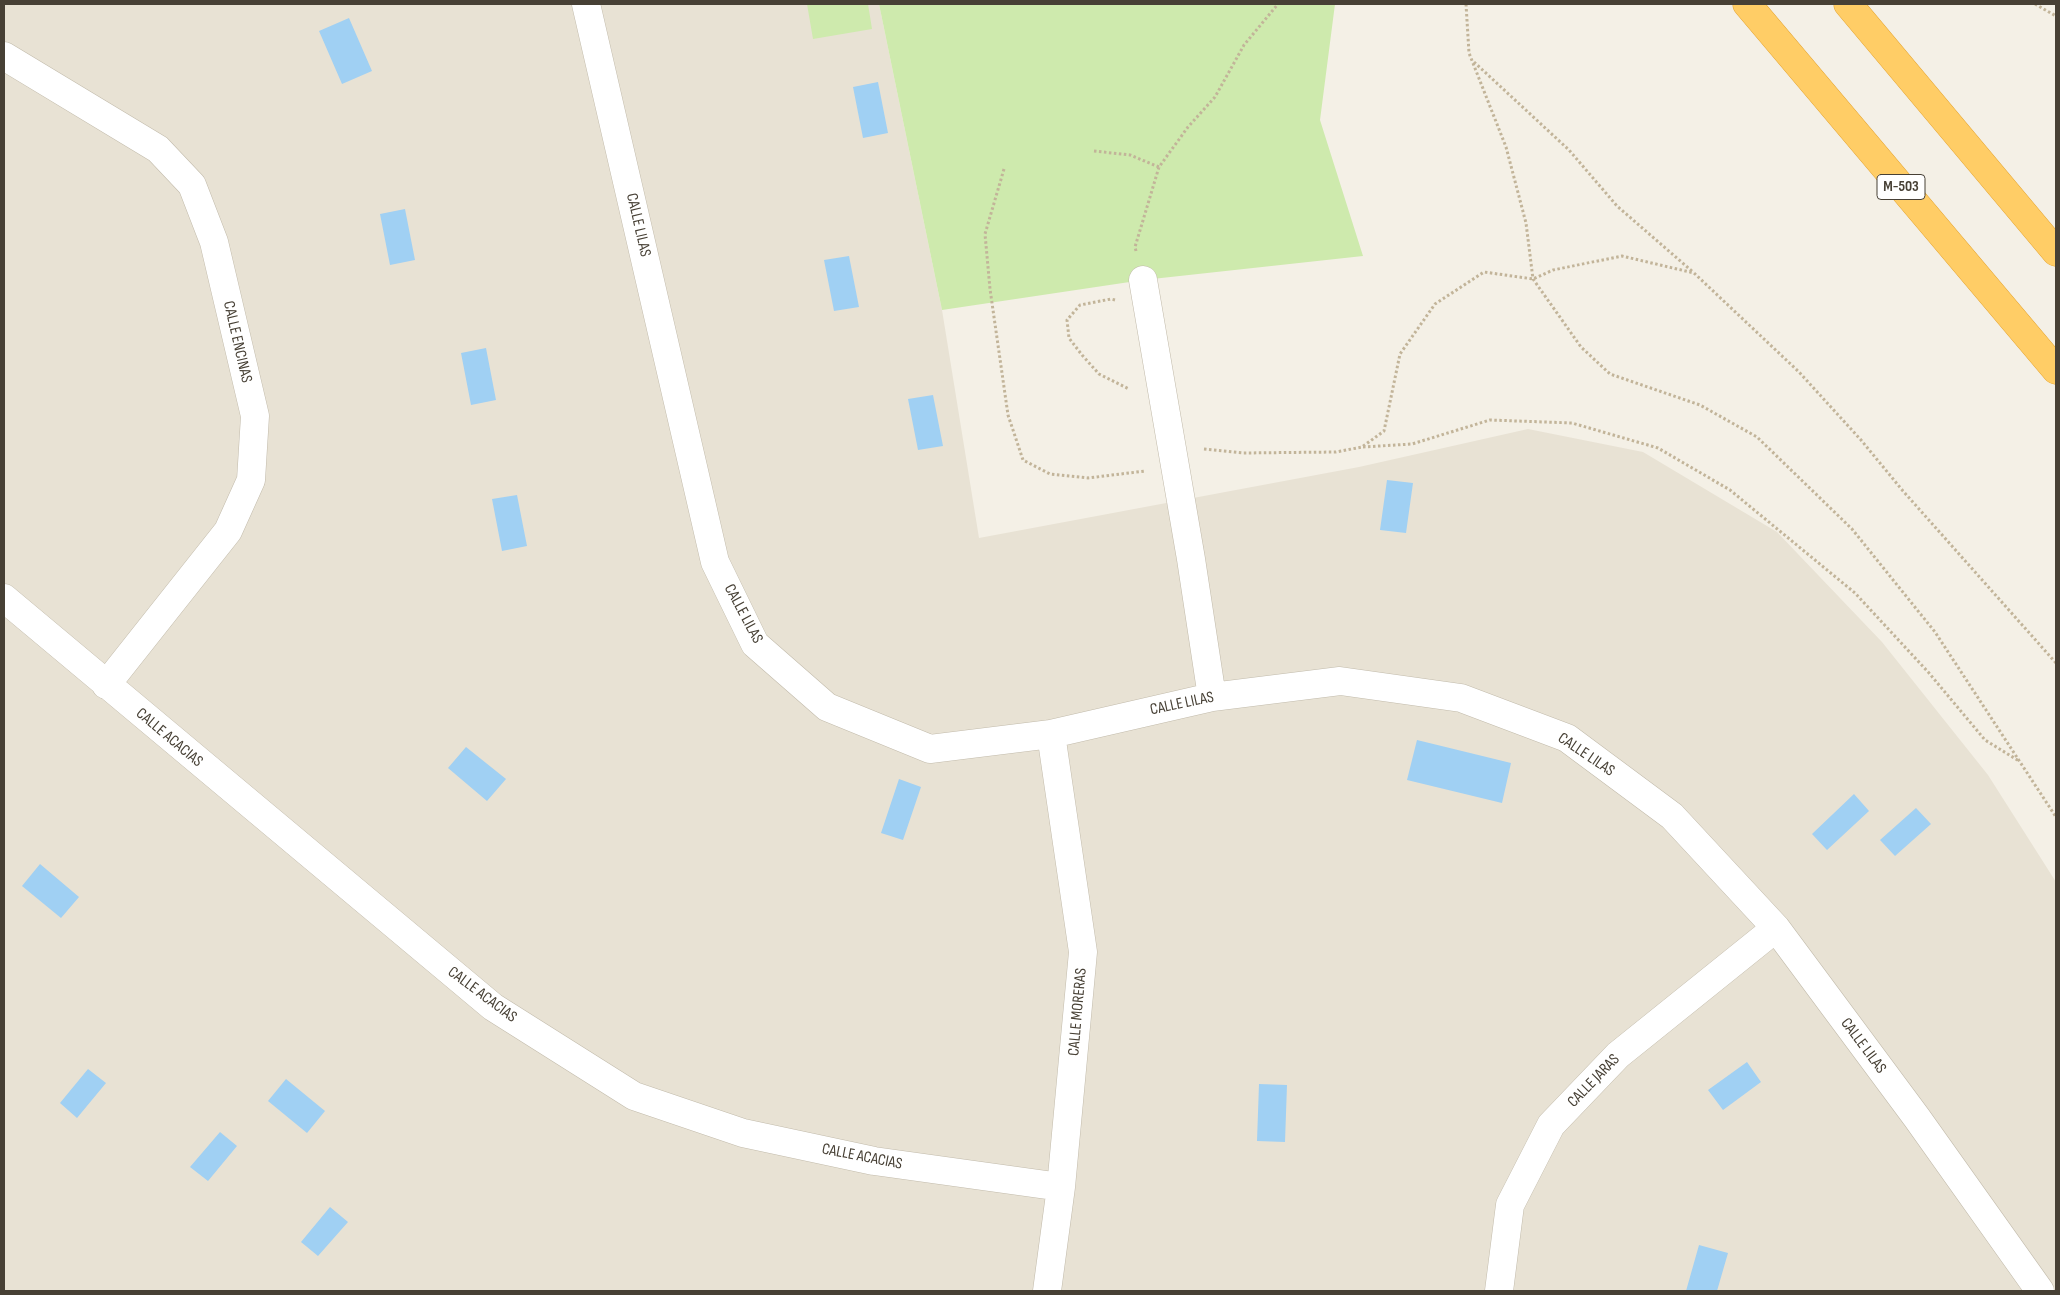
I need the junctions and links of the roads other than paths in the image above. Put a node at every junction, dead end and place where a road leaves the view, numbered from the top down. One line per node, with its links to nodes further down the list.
1 (586, 4): 11 (street, CALLE LILAS)
2 (1747, 4): 7 (highway, M-503)
3 (1848, 4): 5 (highway)
4 (4, 56): 9 (street, CALLE ENCINAS)
5 (2056, 252)
6 (1143, 280): 10 (street)
7 (2056, 370)
8 (4, 598): 9 (street, CALLE ACACIAS)
9 (106, 685): 13 (street, CALLE ACACIAS)
10 (1212, 697): 11 (street, CALLE LILAS); 12 (street, CALLE LILAS)
11 (1051, 734): 13 (street, CALLE MORERAS)
12 (1776, 928): 15 (street, CALLE JARAS); 16 (street, CALLE LILAS)
13 (1061, 1187): 14 (street, CALLE MORERAS)
14 (1047, 1291)
15 (1499, 1291)
16 (2040, 1291)

